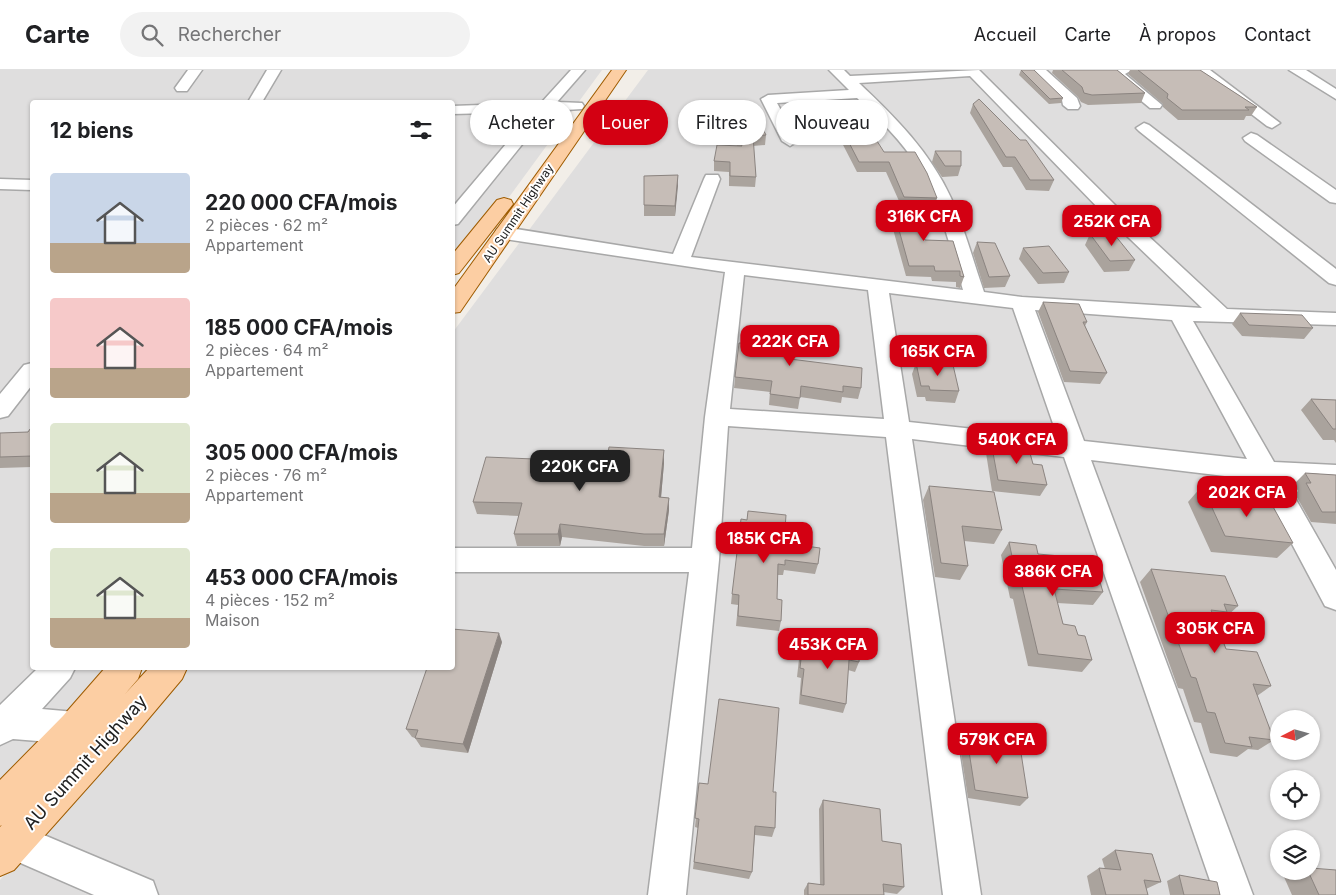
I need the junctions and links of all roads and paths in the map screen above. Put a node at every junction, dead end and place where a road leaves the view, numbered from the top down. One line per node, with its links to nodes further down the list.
1 (195, 70): 12 (street)
2 (274, 70): 15 (street)
3 (578, 70): 16 (street)
4 (602, 70): 19 (main road, AU Summit Highway)
5 (619, 70): 34 (main road, AU Summit Highway)
6 (1039, 70): 20 (street)
7 (1125, 70): 17 (street)
8 (1201, 70): 24 (street)
9 (1296, 70): 14 (street)
10 (972, 71): 11 (street); 45 (street)
11 (842, 75): 13 (street)
12 (182, 88)
13 (862, 93): 23 (street); 41 (street)
14 (1336, 95)
15 (256, 100)
16 (551, 100)
17 (1155, 105)
18 (573, 106): 19 (street)
19 (577, 106): 35 (main road, AU Summit Highway)
20 (1073, 106)
21 (470, 109): 22 (street)
22 (455, 110)
23 (776, 114)
24 (1272, 123)
25 (1144, 128): 39 (street)
26 (1251, 138): 31 (street)
27 (514, 145): 32 (street)
28 (712, 179): 36 (street)
29 (0, 184): 30 (street)
30 (30, 185)
31 (1336, 198)
32 (455, 216)
33 (455, 231): 35 (street)
34 (504, 233): 36 (street); 42 (main road, AU Summit Highway)
35 (480, 235): 37 (main road, AU Summit Highway)
36 (680, 261): 38 (street)
37 (455, 265)
38 (735, 268): 40 (street); 49 (street)
39 (1336, 279)
40 (878, 286): 41 (street); 50 (street)
41 (975, 296): 43 (street)
42 (455, 303)
43 (1022, 303): 44 (street); 51 (street)
44 (1179, 314): 45 (street); 52 (street)
45 (1221, 315): 46 (street)
46 (1334, 321)
47 (30, 372): 48 (street)
48 (0, 410)
49 (717, 417): 50 (street); 55 (street)
50 (898, 429): 51 (street); 66 (street)
51 (1074, 448): 52 (street); 67 (street)
52 (1265, 471): 53 (street); 56 (street)
53 (1336, 475)
54 (455, 560): 55 (street)
55 (705, 560): 65 (street)
56 (1336, 597)
57 (57, 670): 60 (street)
58 (124, 670): 61 (main road, AU Summit Highway)
59 (168, 670): 63 (main road, AU Summit Highway)
60 (2, 725): 61 (street)
61 (75, 728): 62 (main road, AU Summit Highway)
62 (0, 807)
63 (7, 848): 64 (street)
64 (139, 895)
65 (667, 895)
66 (962, 895)
67 (1234, 895)

